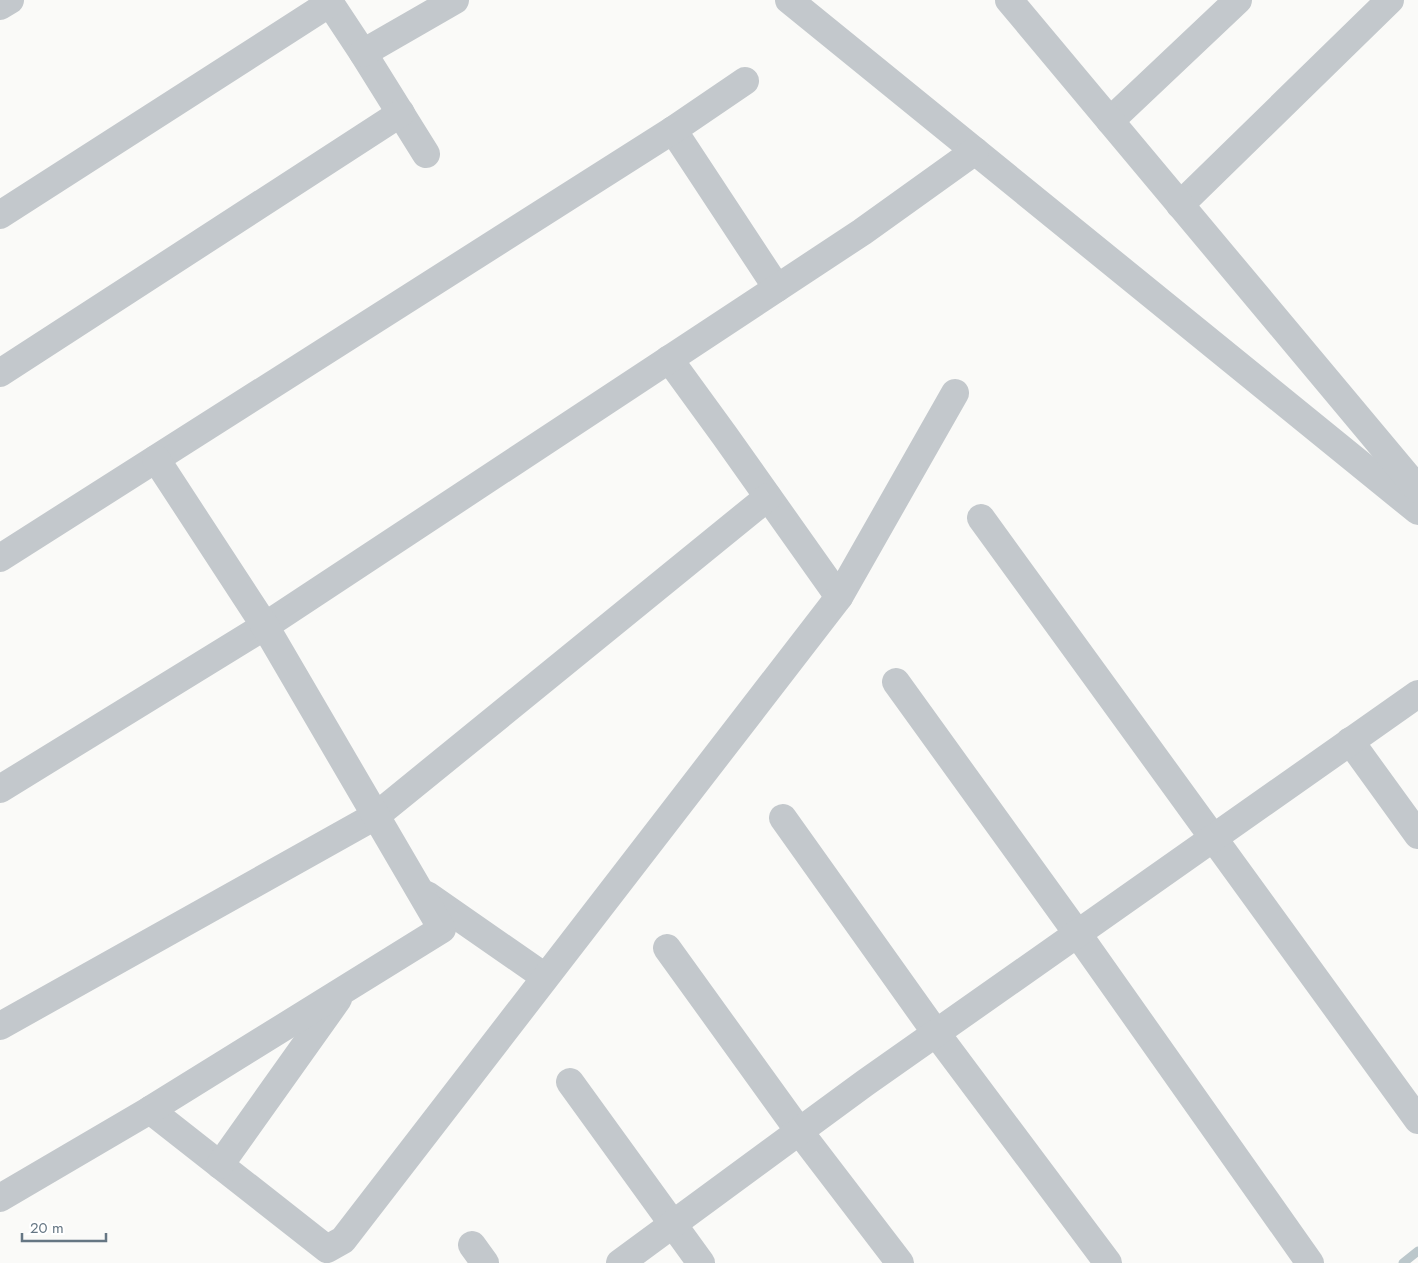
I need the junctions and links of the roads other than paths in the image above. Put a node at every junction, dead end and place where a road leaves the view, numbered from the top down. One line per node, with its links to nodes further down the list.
1 (10, 0): 8 (street)
2 (455, 0): 9 (street)
3 (789, 0): 14 (street)
4 (1009, 0): 12 (street)
5 (1238, 0): 12 (street)
6 (1390, 0): 16 (street)
7 (329, 2): 9 (street); 17 (street)
8 (0, 6)
9 (363, 53): 11 (street)
10 (745, 80): 13 (street)
11 (400, 113): 15 (street); 20 (street)
12 (1110, 121): 16 (street)
13 (674, 130): 18 (street); 22 (street)
14 (975, 151): 18 (street); 25 (street)
15 (426, 154)
16 (1180, 205): 23 (street)
17 (0, 215)
18 (776, 288): 19 (street)
19 (669, 359): 24 (street); 29 (street)
20 (0, 373)
21 (955, 393): 28 (street)
22 (156, 459): 27 (street); 29 (street)
23 (1418, 489)
24 (768, 497): 28 (street); 34 (street)
25 (1418, 511)
26 (981, 518): 37 (street)
27 (0, 558)
28 (839, 597): 41 (street)
29 (265, 626): 33 (street); 34 (street)
30 (896, 682): 39 (street)
31 (1418, 694): 32 (street)
32 (1350, 741): 36 (street); 37 (street)
33 (0, 789)
34 (377, 815): 38 (street); 43 (street)
35 (782, 818): 44 (street)
36 (1418, 835)
37 (1213, 838): 39 (street); 47 (street)
38 (420, 890): 41 (street); 42 (street)
39 (1077, 933): 44 (street); 56 (street)
40 (667, 948): 48 (street)
41 (545, 977): 49 (street)
42 (345, 989): 46 (street); 49 (street)
43 (0, 1026)
44 (936, 1033): 48 (street); 55 (street)
45 (570, 1082): 51 (street)
46 (150, 1110): 49 (street); 50 (street)
47 (1418, 1120)
48 (799, 1131): 51 (street); 54 (street)
49 (220, 1165)
50 (4, 1187)
51 (673, 1224): 52 (street); 53 (street)
52 (620, 1263)
53 (701, 1263)
54 (900, 1263)
55 (1108, 1263)
56 (1310, 1263)

